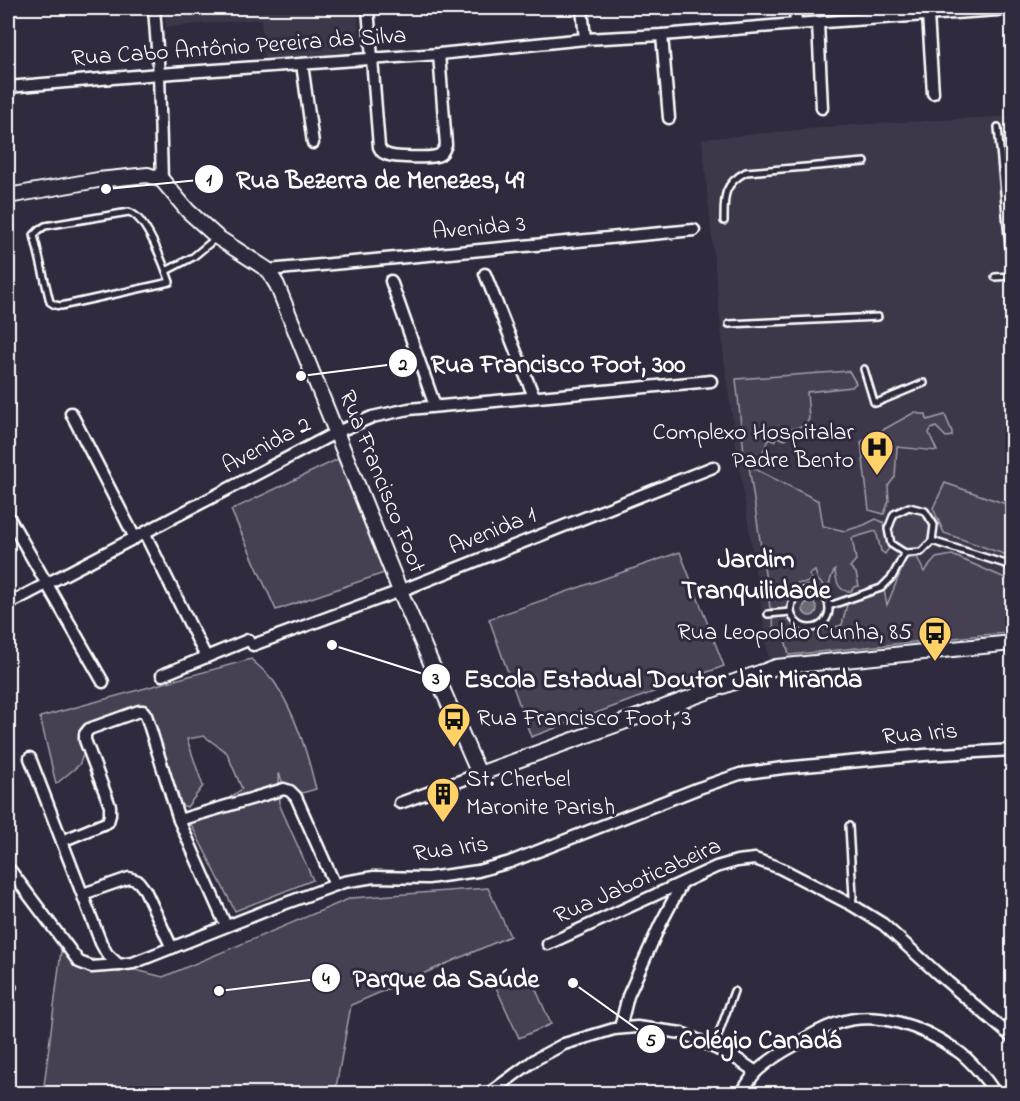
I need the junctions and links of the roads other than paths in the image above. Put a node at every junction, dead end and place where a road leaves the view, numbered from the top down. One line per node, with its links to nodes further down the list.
1 (154, 8): 15 (street)
2 (368, 8): 13 (street)
3 (582, 8): 11 (street)
4 (795, 8): 9 (street)
5 (1000, 9): 6 (street, Rua Cabo Antônio Pereira da Silva); 7 (street, Rua Cabo Antônio Pereira da Silva)
6 (1012, 9)
7 (928, 15): 8 (street, Rua Cabo Antônio Pereira da Silva); 17 (street)
8 (818, 23): 9 (street, Rua Cabo Antônio Pereira da Silva); 18 (street)
9 (796, 24): 10 (street, Rua Cabo Antônio Pereira da Silva)
10 (662, 35): 11 (street, Rua Cabo Antônio Pereira da Silva); 19 (street)
11 (585, 39): 12 (street, Rua Cabo Antônio Pereira da Silva)
12 (439, 54): 13 (street, Rua Cabo Antônio Pereira da Silva); 13 (street)
13 (373, 58): 14 (street, Rua Cabo Antônio Pereira da Silva)
14 (302, 64): 15 (street, Rua Cabo Antônio Pereira da Silva); 21 (street)
15 (159, 74): 16 (street, Rua Cabo Antônio Pereira da Silva); 23 (street)
16 (8, 87)
17 (933, 93)
18 (822, 108)
19 (669, 118)
20 (998, 126): 32 (lane)
21 (313, 143)
22 (866, 162): 25 (lane)
23 (162, 180): 24 (street); 27 (street, Rua Francisco Foot)
24 (8, 196)
25 (724, 220)
26 (694, 230): 28 (street, Avenida 3)
27 (217, 237): 28 (street, Rua Francisco Foot); 29 (lane)
28 (268, 270): 42 (street, Rua Francisco Foot)
29 (166, 271): 29 (lane)
30 (485, 273): 39 (street)
31 (995, 277): 32 (lane)
32 (1012, 278)
33 (391, 281): 40 (street)
34 (878, 317): 35 (lane)
35 (729, 324)
36 (864, 369): 38 (lane)
37 (711, 381): 39 (street, Avenida 2)
38 (924, 383)
39 (534, 397): 40 (street, Avenida 2)
40 (435, 406): 42 (street, Avenida 2)
41 (70, 413): 45 (street)
42 (337, 432): 45 (street, Avenida 2); 50 (street, Rua Francisco Foot)
43 (713, 468): 50 (street, Avenida 1)
44 (8, 516): 49 (street)
45 (140, 536): 49 (street, Avenida 2); 56 (street)
46 (932, 541): 47 (lane); 47 (lane); 48 (lane)
47 (905, 554): 52 (lane)
48 (1012, 566)
49 (46, 584): 51 (street, Avenida 2); 58 (street)
50 (400, 591): 56 (street, Avenida 1); 61 (street, Rua Francisco Foot)
51 (8, 604)
52 (829, 606): 53 (lane); 53 (lane)
53 (791, 612): 54 (lane)
54 (768, 614)
55 (1012, 643): 61 (street)
56 (206, 657): 57 (street, Avenida 1)
57 (162, 675)
58 (103, 682)
59 (1012, 750): 67 (street, Rua Iris)
60 (30, 758): 65 (street)
61 (479, 774): 62 (street)
62 (400, 802)
63 (179, 820): 65 (street); 67 (street); 71 (street)
64 (849, 826): 70 (lane)
65 (62, 841): 69 (street)
66 (8, 870): 74 (street, Rua Iris)
67 (335, 885): 71 (street, Rua Iris)
68 (681, 885): 70 (street, Rua Jaboticabeira); 72 (street, Rua Jaboticabeira); 76 (street)
69 (83, 894): 73 (street); 74 (street)
70 (852, 905): 77 (street, Rua Jaboticabeira)
71 (226, 926): 73 (street, Rua Iris)
72 (548, 944)
73 (171, 948): 74 (street, Rua Iris)
74 (119, 965)
75 (734, 991): 78 (lane)
76 (620, 1028): 78 (street); 80 (street)
77 (1012, 1036)
78 (714, 1047): 79 (street)
79 (756, 1072): 81 (street); 82 (street)
80 (488, 1094)
81 (741, 1094)
82 (996, 1094)

